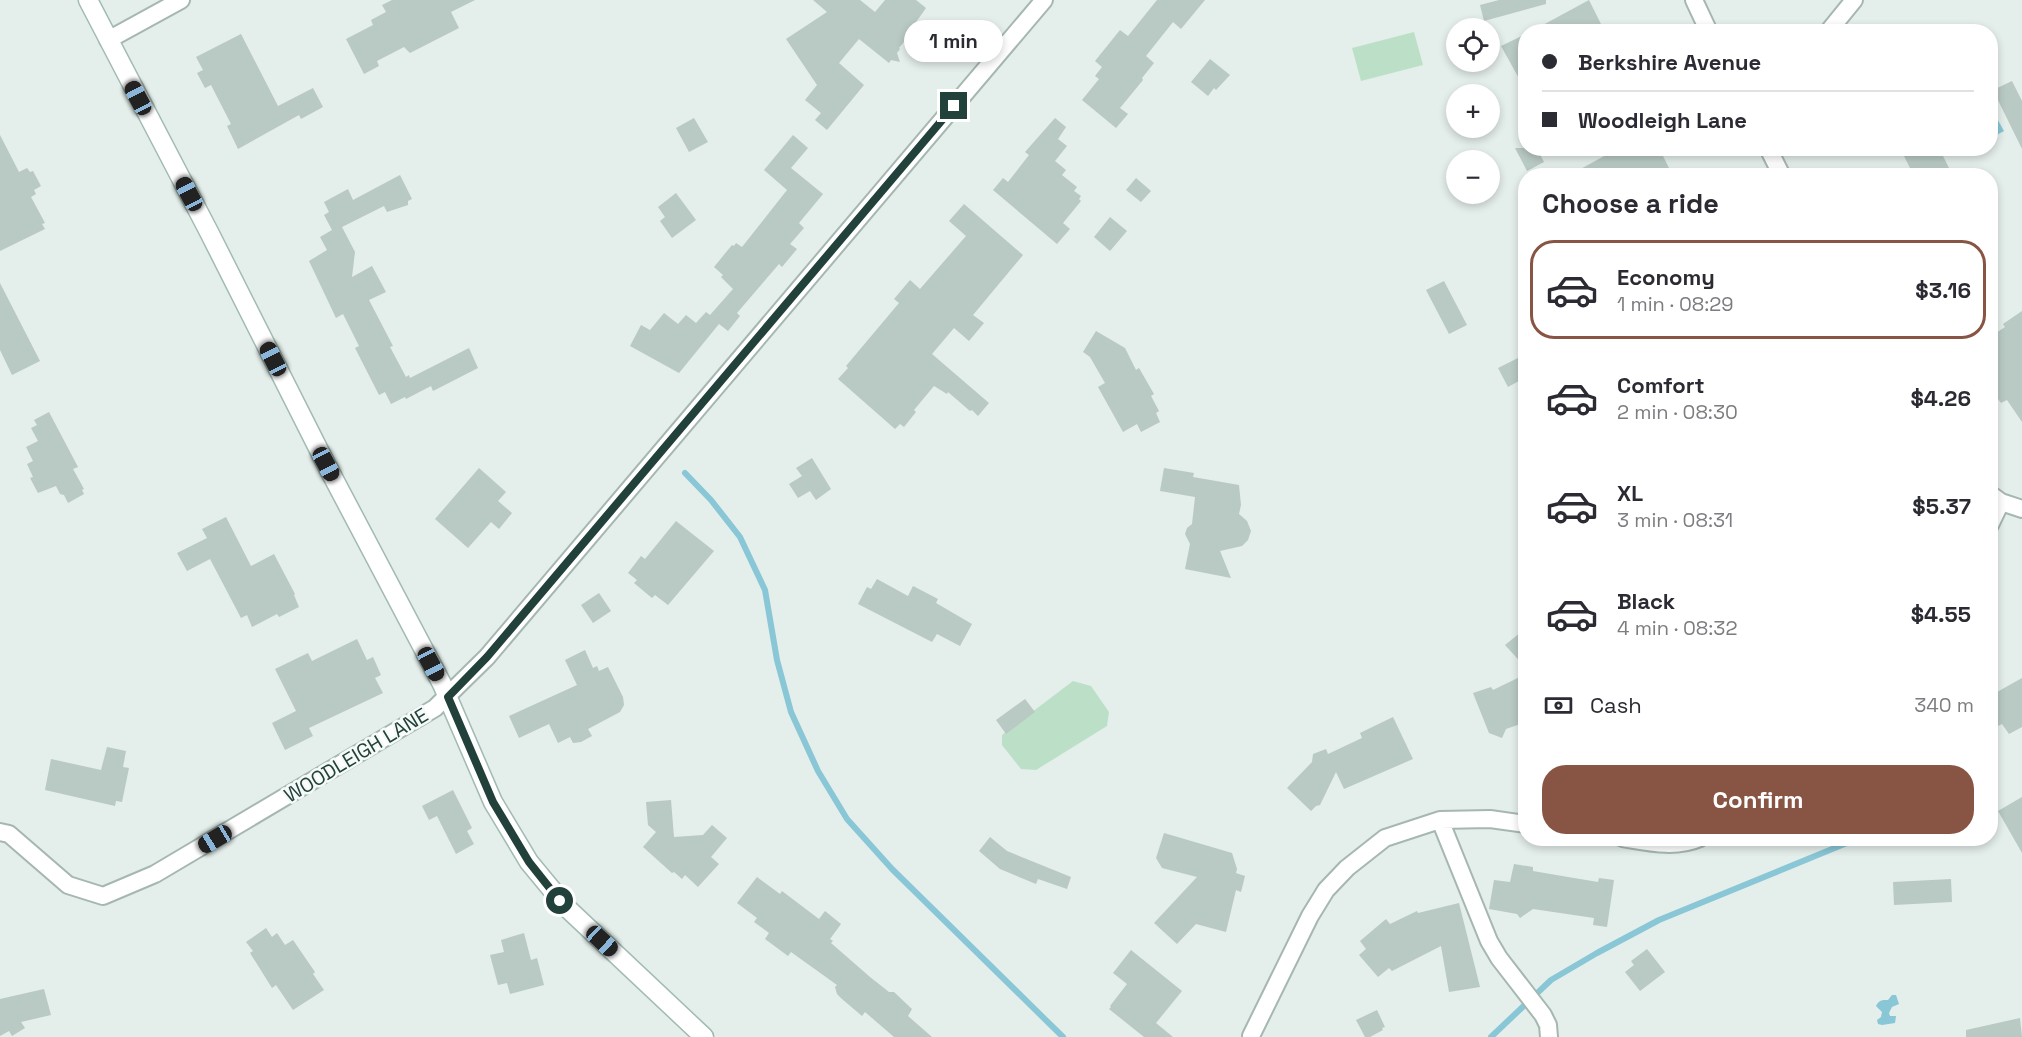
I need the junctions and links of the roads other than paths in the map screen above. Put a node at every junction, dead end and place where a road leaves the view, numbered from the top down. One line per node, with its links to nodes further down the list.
1 (87, 0): 8 (street)
2 (181, 0): 8 (street)
3 (1044, 0): 11 (street, WOODLEIGH LANE)
4 (1694, 0): 6 (street)
5 (1854, 0): 7 (street)
6 (1705, 24)
7 (1834, 24)
8 (108, 40): 11 (street)
9 (1998, 499): 10 (street)
10 (2022, 509)
11 (448, 697): 14 (street, WOODLEIGH LANE); 16 (street)
12 (1440, 820): 13 (street); 15 (street); 17 (street)
13 (1518, 823)
14 (0, 832)
15 (1251, 1036)
16 (704, 1037)
17 (1549, 1037)

